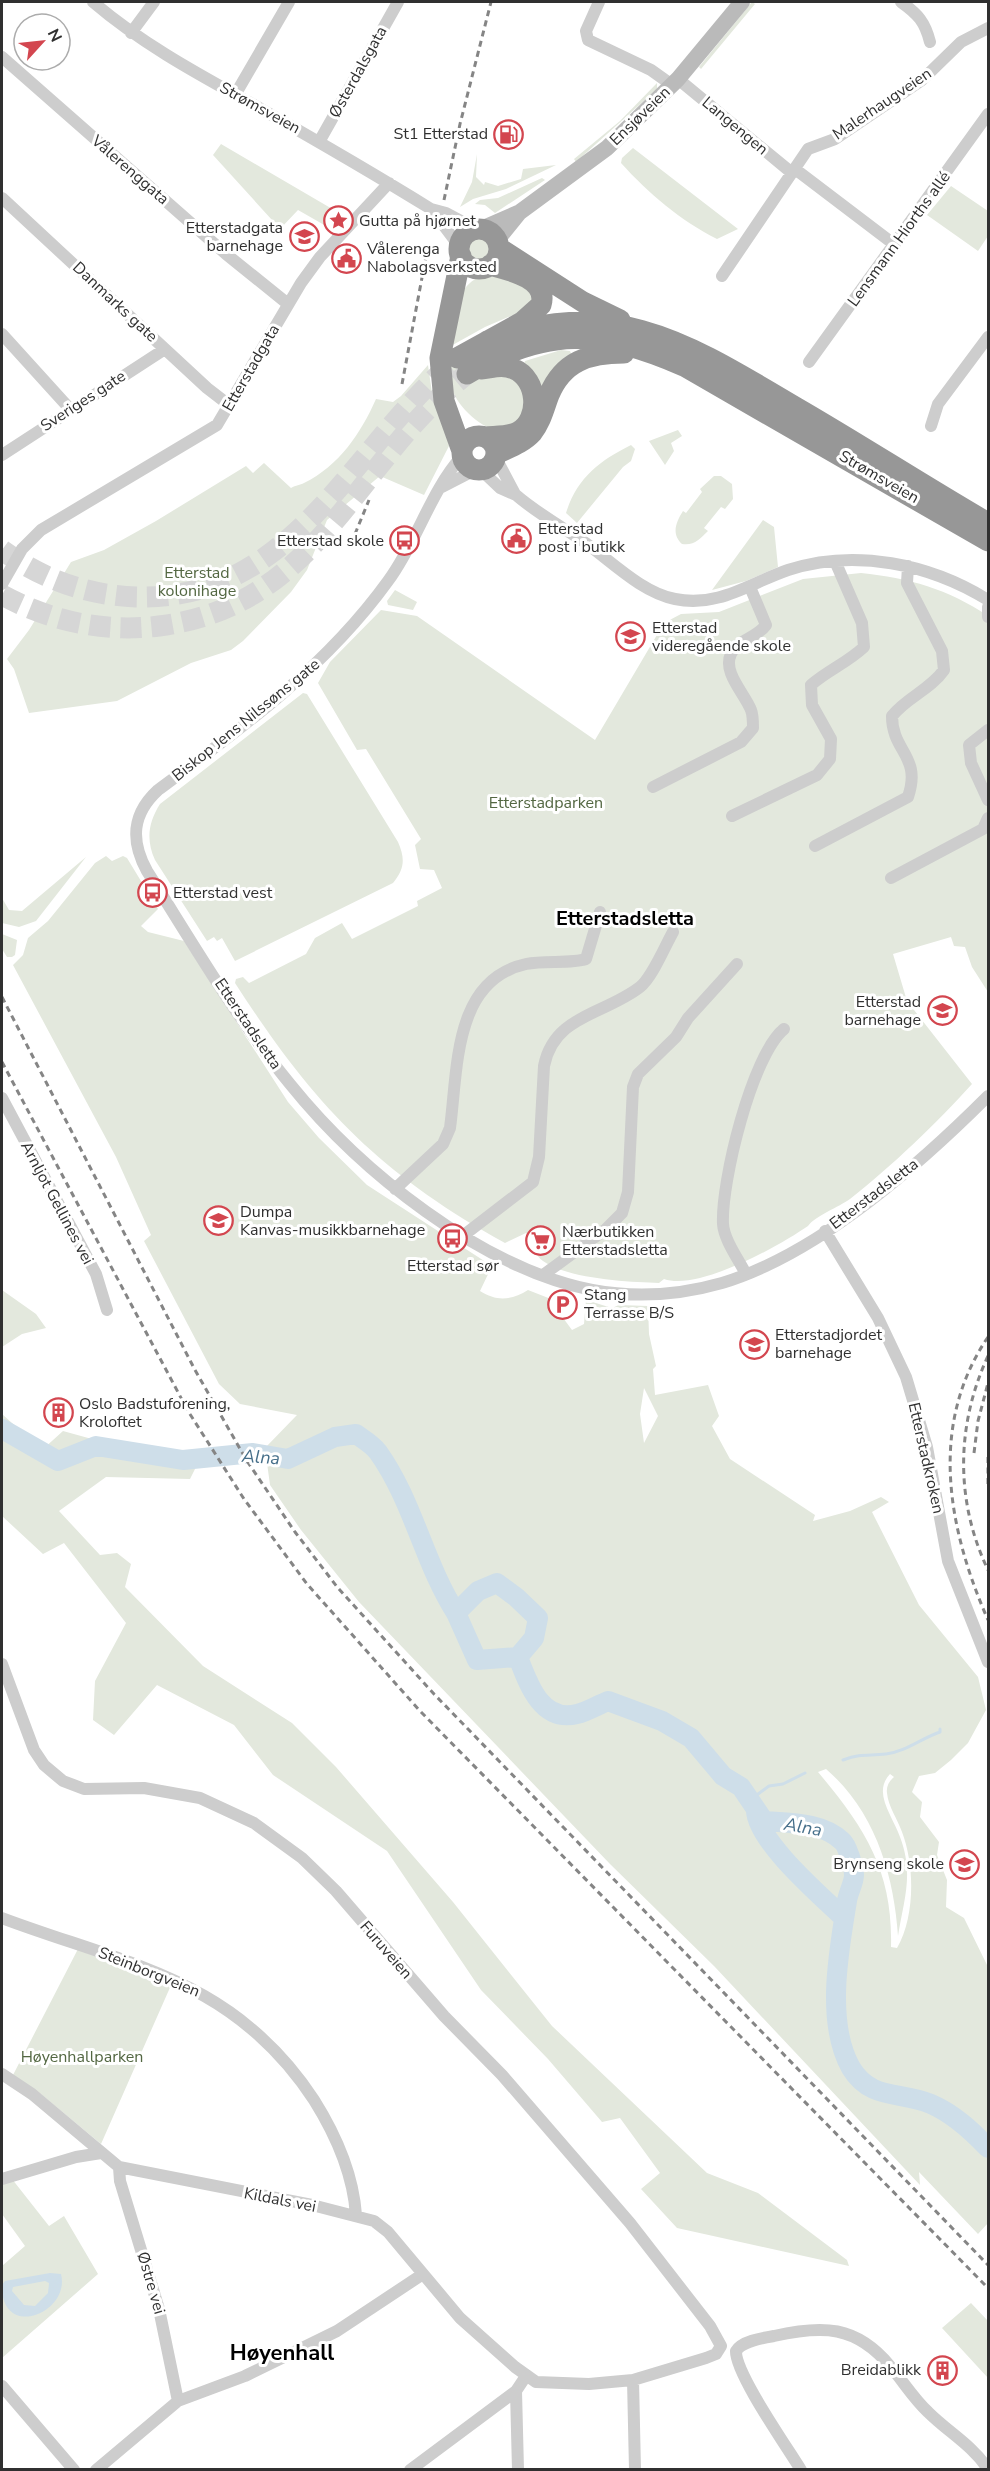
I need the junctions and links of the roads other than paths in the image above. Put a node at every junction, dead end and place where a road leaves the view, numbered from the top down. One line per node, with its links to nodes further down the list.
1 (93, 2): 9 (street, Strømsveien)
2 (154, 2): 9 (street)
3 (289, 2): 13 (street)
4 (398, 2): 15 (street, Østerdalsgata)
5 (599, 2): 12 (street, Langengen)
6 (742, 2): 12 (main road, Ensjøveien)
7 (902, 2): 10 (street)
8 (988, 28): 16 (street, Malerhaugveien)
9 (131, 33): 13 (street, Strømsveien)
10 (930, 42)
11 (2, 57): 24 (street, Vålerenggata)
12 (675, 82): 16 (street, Langengen); 21 (main road, Ensjøveien)
13 (235, 95): 15 (street, Strømsveien)
14 (988, 114): 20 (street, Lensmann Hiorths allé)
15 (319, 142): 17 (street, Strømsveien)
16 (793, 171): 20 (street, Langengen); 23 (street, Malerhaugveien)
17 (389, 183): 19 (street, Strømsveien); 24 (street, Etterstadgata)
18 (2, 198): 30 (street, Danmarks gate)
19 (432, 209): 21 (street, Strømsveien); 22 (street, Strømsveien)
20 (895, 245): 32 (street, Lensmann Hiorths allé)
21 (487, 247): 22 (highway, Strømsveien); 22 (highway); 25 (highway); 26 (highway); 29 (highway)
22 (460, 251): 25 (highway)
23 (722, 276)
24 (288, 304): 34 (street, Etterstadgata)
25 (450, 304): 39 (highway)
26 (640, 329): 29 (highway); 35 (highway)
27 (2, 334): 36 (street)
28 (988, 337): 37 (street)
29 (487, 341): 33 (highway)
30 (165, 349): 34 (street, Danmarks gate); 36 (street, Sveriges gate)
31 (654, 353): 33 (highway); 35 (highway); 39 (highway)
32 (809, 362)
33 (466, 367): 39 (highway)
34 (230, 405): 48 (street, Etterstadgata)
35 (774, 405): 42 (highway, Strømsveien); 45 (highway, Strømsveien)
36 (70, 409): 38 (street, Sveriges gate)
37 (931, 426)
38 (2, 454)
39 (480, 454): 40 (street); 40 (street, Biskop Jens Nilssøns gate); 41 (street); 41 (street)
40 (442, 487): 58 (street, Biskop Jens Nilssøns gate)
41 (516, 495): 49 (street)
42 (961, 507): 43 (highway); 44 (highway, Strømsveien)
43 (988, 514)
44 (988, 523)
45 (988, 541)
46 (834, 561): 47 (street); 49 (street); 56 (street)
47 (908, 566): 50 (street); 59 (street)
48 (2, 584)
49 (750, 587): 54 (street)
50 (988, 600)
51 (988, 607): 52 (street)
52 (988, 617)
53 (988, 730): 55 (street)
54 (653, 787)
55 (988, 800)
56 (732, 816)
57 (988, 818): 60 (street)
58 (135, 835): 67 (street, Etterstadsletta)
59 (814, 846)
60 (891, 878)
61 (600, 912): 67 (street)
62 (673, 932): 69 (street)
63 (737, 964): 71 (street)
64 (784, 1029): 70 (street)
65 (988, 1096): 68 (street, Etterstadsletta)
66 (2, 1098): 72 (street, Arnljot Gellines vei)
67 (395, 1189): 69 (street, Etterstadsletta)
68 (825, 1231): 70 (street, Etterstadsletta); 73 (street, Etterstadkroken)
69 (464, 1235): 71 (street, Etterstadsletta)
70 (746, 1274): 71 (street, Etterstadsletta)
71 (543, 1275)
72 (107, 1310)
73 (988, 1662)
74 (2, 1664): 83 (street, Furuveien)
75 (2, 1918): 80 (street, Steinborgveien)
76 (2, 2074): 77 (street, Kildals vei)
77 (101, 2153): 78 (street, Kildals vei); 79 (street)
78 (119, 2167): 80 (street, Kildals vei); 86 (street, Østre vei)
79 (2, 2179)
80 (356, 2215): 81 (street, Kildals vei)
81 (423, 2274): 82 (street, Kildals vei); 86 (street)
82 (526, 2376): 83 (street); 85 (street)
83 (633, 2380): 91 (street)
84 (2, 2386): 87 (street)
85 (516, 2391): 89 (street); 90 (street)
86 (178, 2401): 88 (street)
87 (74, 2469)
88 (96, 2469)
89 (410, 2469)
90 (518, 2469)
91 (635, 2469)
92 (801, 2469): 93 (street)
93 (988, 2469)

